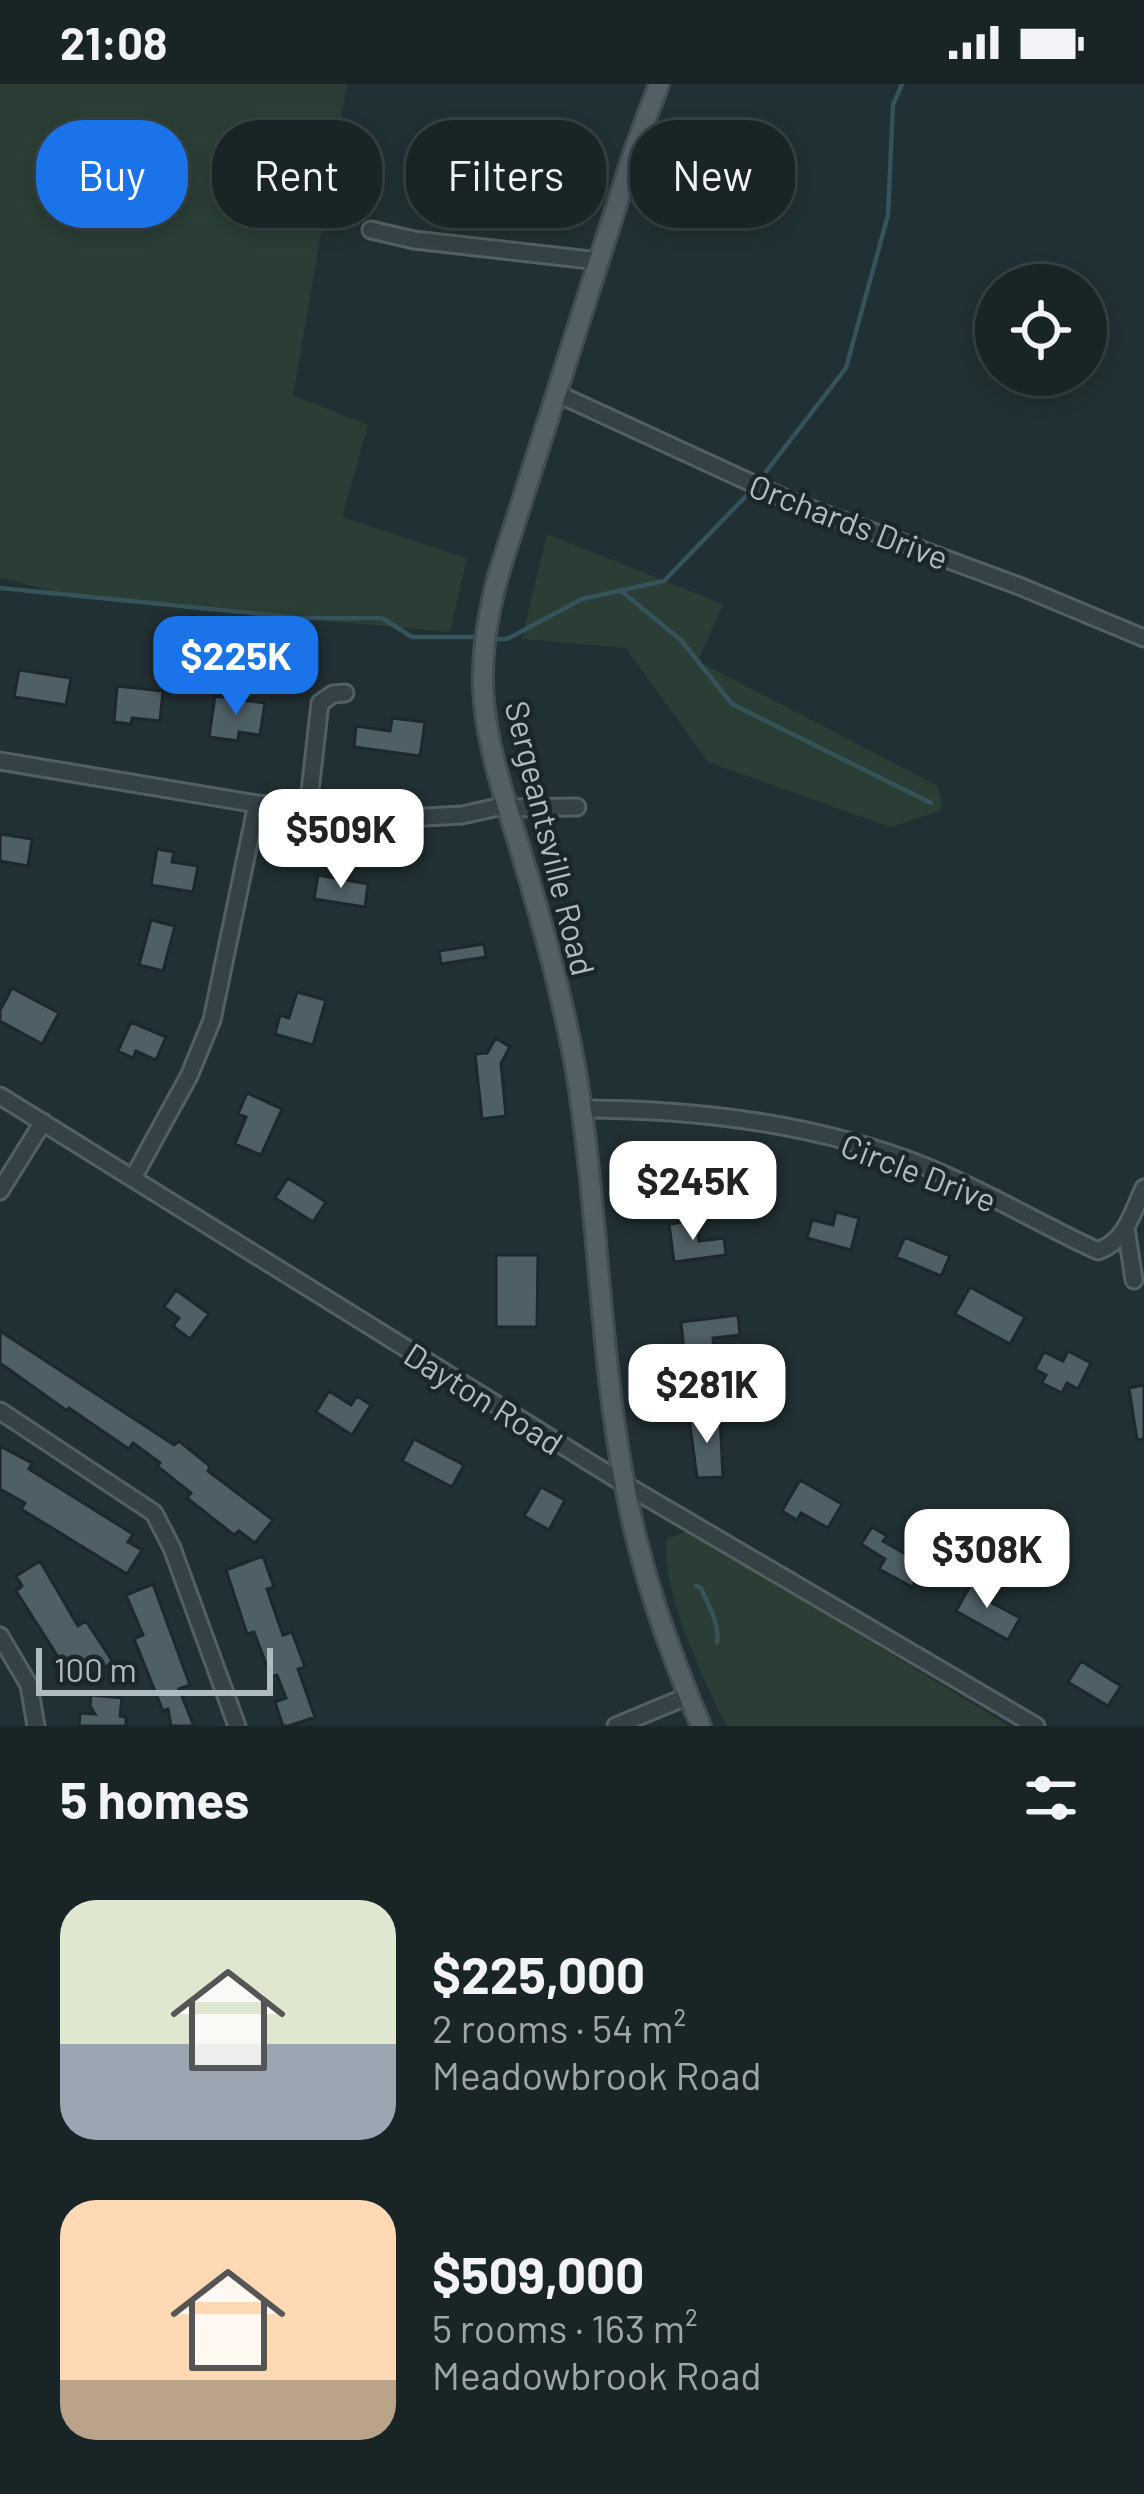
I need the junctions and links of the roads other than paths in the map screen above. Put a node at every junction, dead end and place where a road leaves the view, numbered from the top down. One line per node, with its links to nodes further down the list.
1 (659, 84): 3 (main road, Sergeantsville Road)
2 (371, 230): 3 (street)
3 (599, 261): 4 (main road, Sergeantsville Road)
4 (557, 394): 5 (street, Orchards Drive); 9 (main road, Sergeantsville Road)
5 (1144, 638)
6 (345, 693): 11 (street)
7 (0, 761): 8 (street)
8 (257, 805): 11 (street); 15 (street)
9 (507, 806): 10 (street); 11 (street); 13 (main road, Sergeantsville Road)
10 (577, 808)
11 (308, 809)
12 (0, 1096): 14 (street, Dayton Road)
13 (581, 1109): 18 (street, Circle Drive); 21 (main road, Sergeantsville Road)
14 (43, 1122): 15 (street, Dayton Road); 17 (street)
15 (133, 1178): 21 (street, Dayton Road)
16 (1144, 1189): 18 (street)
17 (0, 1190)
18 (1126, 1228): 19 (street)
19 (1134, 1280)
20 (0, 1411): 25 (street)
21 (626, 1485): 23 (main road, Sergeantsville Road); 28 (street, Dayton Road)
22 (0, 1636): 24 (street)
23 (688, 1696): 26 (street); 27 (main road, Sergeantsville Road)
24 (37, 1726)
25 (237, 1726)
26 (616, 1726)
27 (701, 1726)
28 (1036, 1726)

